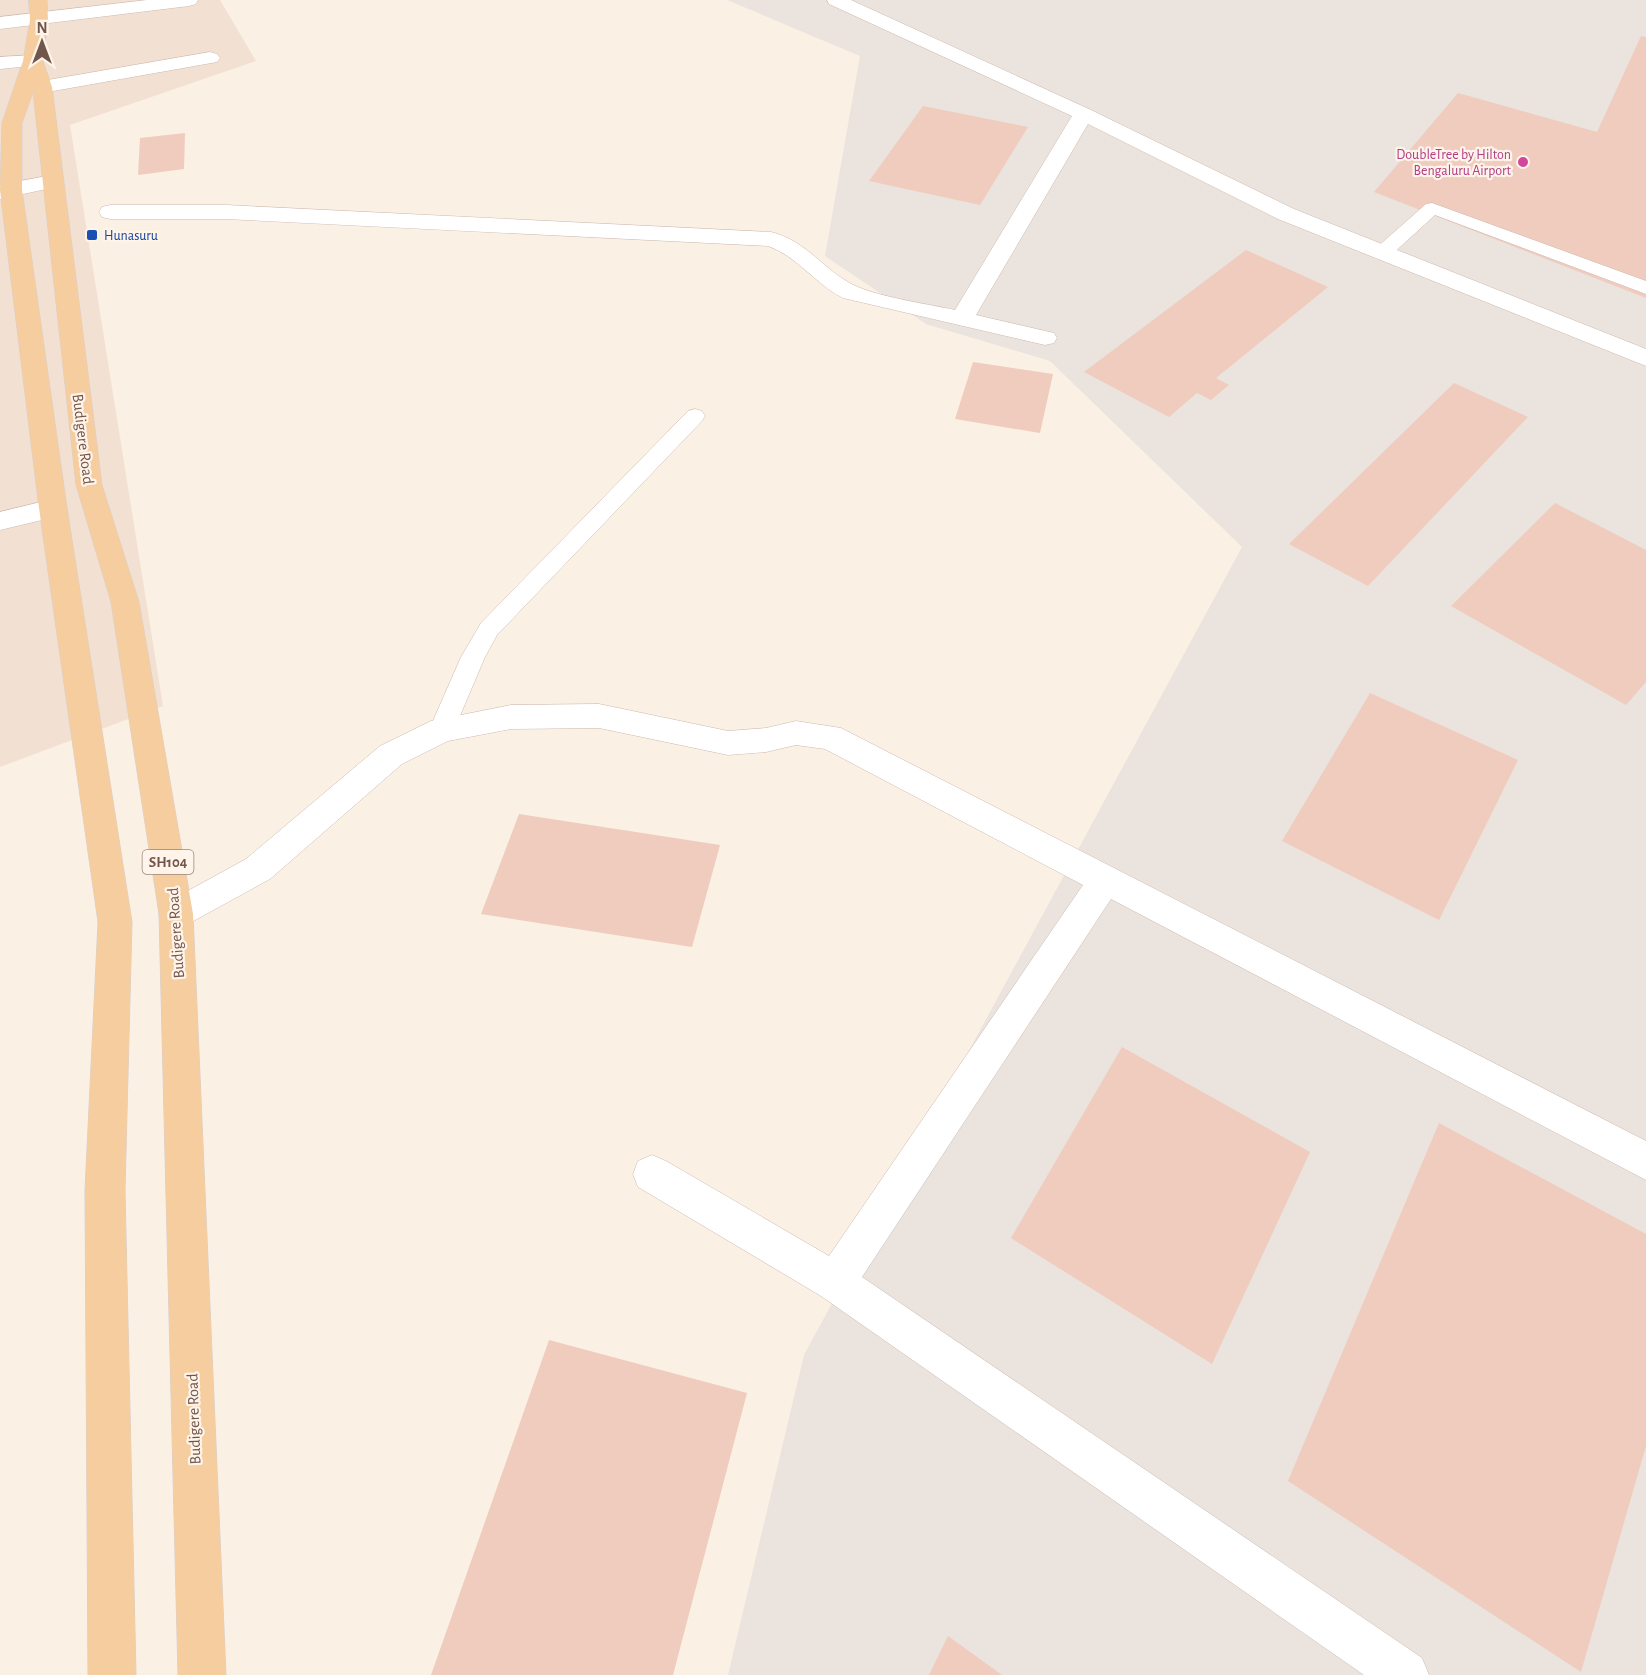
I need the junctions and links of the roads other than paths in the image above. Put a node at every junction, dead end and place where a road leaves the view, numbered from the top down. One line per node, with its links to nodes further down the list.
1 (38, 0): 4 (main road, Budigere Road / SH104)
2 (189, 0): 4 (street)
3 (836, 0): 9 (street)
4 (39, 20): 5 (street); 8 (main road, Budigere Road / SH104)
5 (0, 23)
6 (210, 58): 8 (street)
7 (0, 63): 8 (street)
8 (38, 74): 10 (main road, Budigere Road / SH104); 11 (main road, Budigere Road / SH104)
9 (1084, 114): 14 (street); 16 (street)
10 (6, 124): 12 (main road, Budigere Road / SH104)
11 (52, 181): 12 (street); 24 (main road, Budigere Road / SH104)
12 (5, 191): 20 (main road, Budigere Road / SH104)
13 (110, 212): 16 (street)
14 (1382, 252): 15 (lane); 18 (street)
15 (1646, 288)
16 (962, 319): 17 (street)
17 (1045, 338)
18 (1646, 358)
19 (695, 416): 22 (lane)
20 (52, 508): 21 (street); 28 (main road, Budigere Road / SH104)
21 (0, 521)
22 (442, 730): 23 (street); 24 (street)
23 (1105, 880): 25 (street); 27 (street)
24 (176, 914): 29 (main road, Budigere Road / SH104)
25 (1646, 1161)
26 (652, 1174): 27 (street)
27 (835, 1282): 30 (street)
28 (112, 1675)
29 (201, 1675)
30 (1405, 1675)

